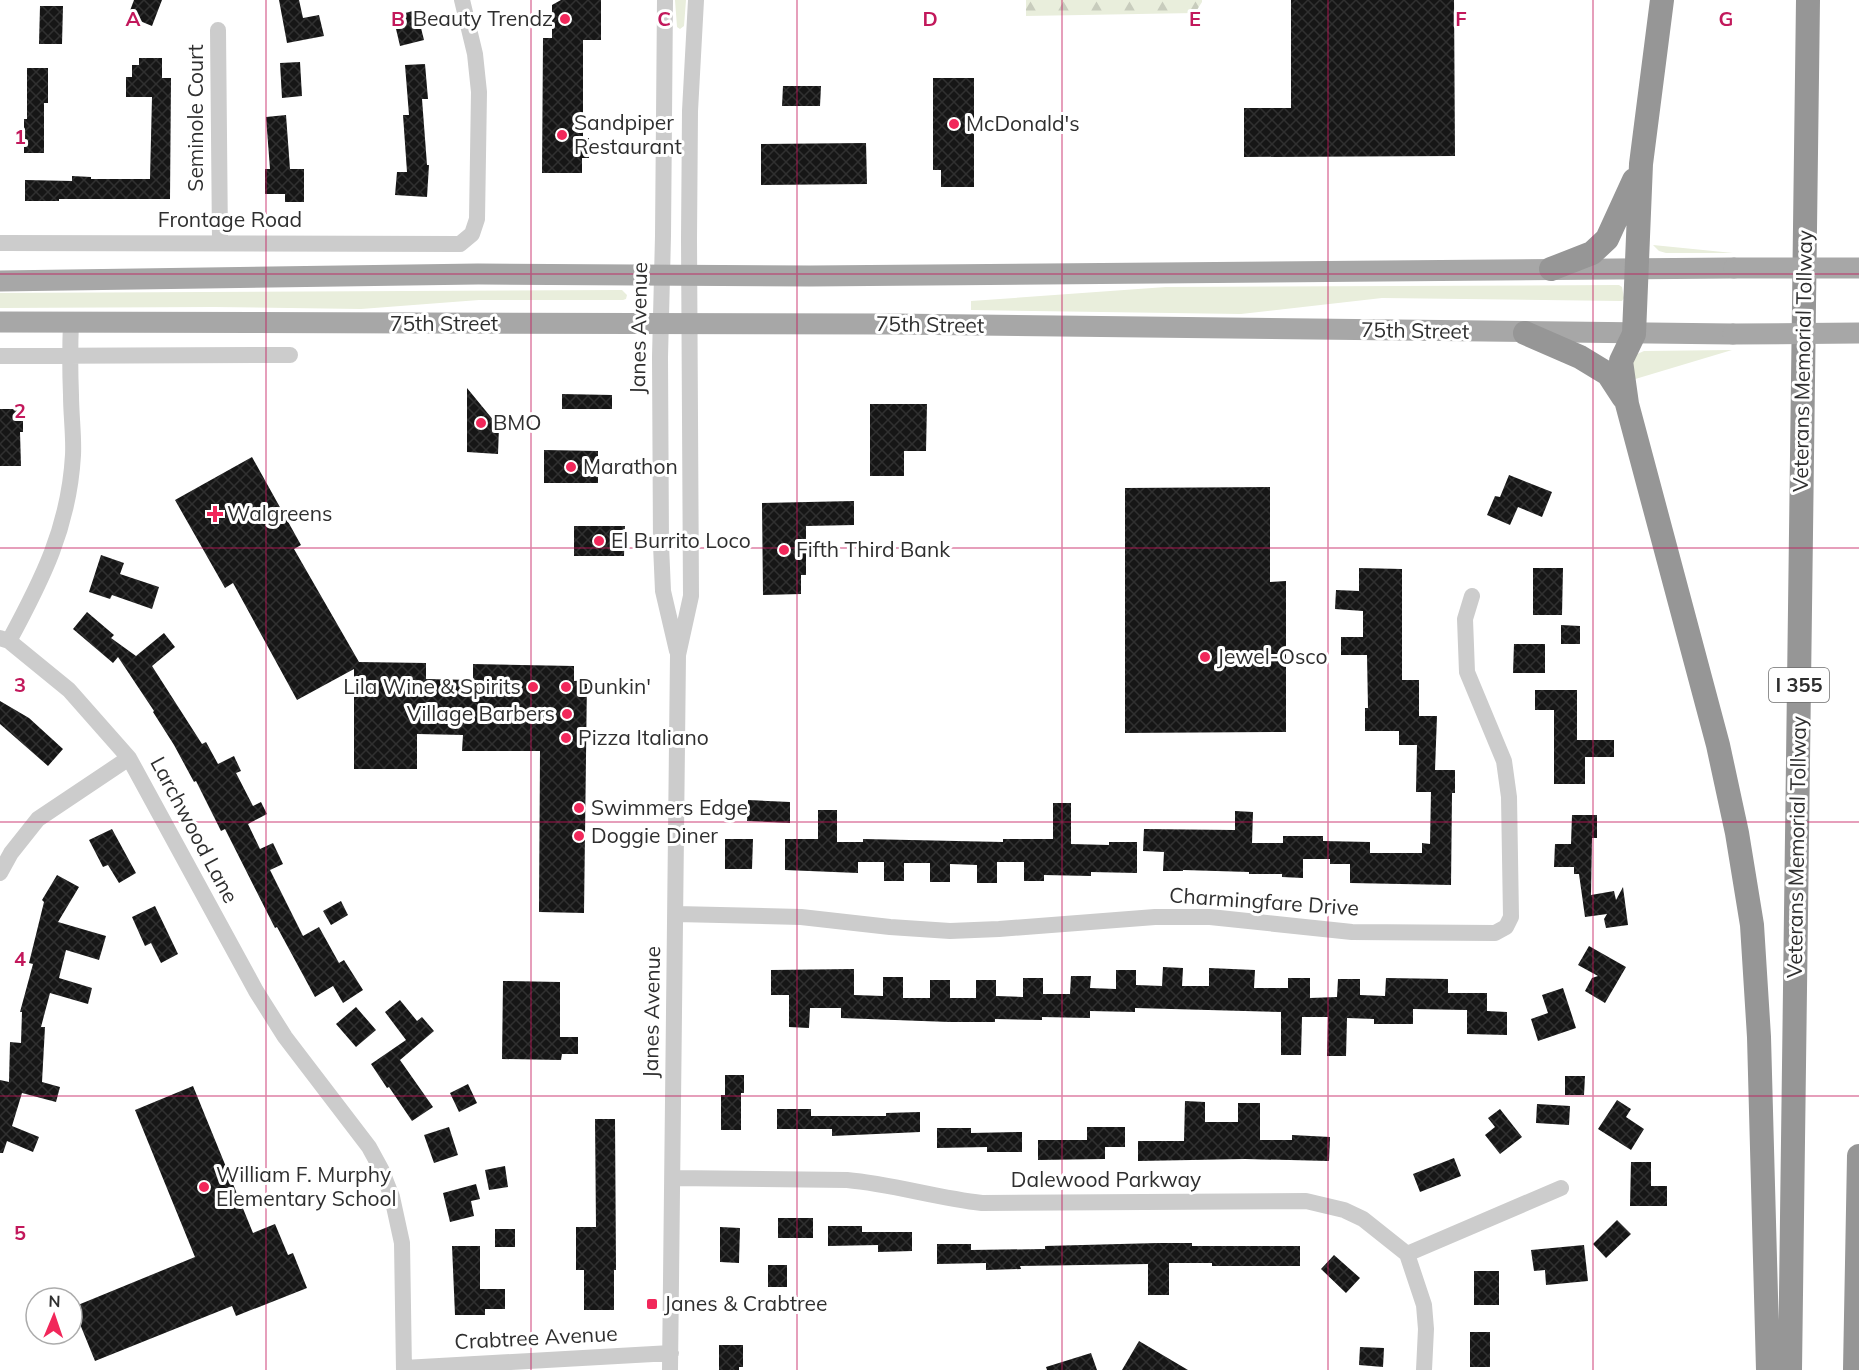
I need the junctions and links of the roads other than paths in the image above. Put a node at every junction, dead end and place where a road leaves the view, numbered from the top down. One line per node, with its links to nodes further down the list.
1 (462, 0): 8 (street, Frontage Road)
2 (665, 0): 13 (street, Janes Avenue)
3 (696, 0): 14 (street, Janes Avenue)
4 (1662, 0): 7 (highway)
5 (1808, 0): 42 (highway, Veterans Memorial Tollway / I 355)
6 (218, 30): 8 (street, Seminole Court)
7 (1641, 164): 11 (highway); 12 (highway)
8 (220, 242): 9 (street, Frontage Road)
9 (0, 243)
10 (1859, 268): 12 (main road, bridge)
11 (1551, 269): 12 (main road); 14 (main road)
12 (1637, 269): 22 (highway)
13 (662, 275): 14 (main road); 15 (main road); 18 (street, Janes Avenue)
14 (689, 275): 19 (street, Janes Avenue)
15 (0, 281)
16 (0, 322): 17 (main road, 75th Street)
17 (71, 322): 18 (main road, 75th Street); 23 (street, Larchwood Lane)
18 (661, 322): 19 (main road, 75th Street); 29 (street, Janes Avenue)
19 (689, 323): 20 (main road, 75th Street); 29 (street, Janes Avenue)
20 (1525, 333): 22 (main road, 75th Street); 26 (highway)
21 (1859, 333): 22 (main road, 75th Street, bridge)
22 (1634, 334): 26 (highway)
23 (70, 355): 24 (street); 25 (street); 28 (street, Larchwood Lane)
24 (290, 355)
25 (0, 356)
26 (1627, 404): 41 (highway)
27 (1472, 596): 32 (street, Charmingfare Drive)
28 (5, 640): 30 (street, Larchwood Lane)
29 (678, 655): 32 (street, Janes Avenue)
30 (129, 758): 31 (street); 38 (street, Larchwood Lane)
31 (0, 873)
32 (676, 914): 34 (street, Janes Avenue)
33 (1859, 1156): 43 (highway)
34 (673, 1178): 36 (street, Dalewood Parkway); 37 (street, Janes Avenue)
35 (1561, 1188): 36 (street)
36 (1407, 1254): 40 (street)
37 (671, 1353): 38 (street, Crabtree Avenue); 39 (street, Janes Avenue)
38 (404, 1369)
39 (670, 1370)
40 (1424, 1370)
41 (1768, 1370)
42 (1790, 1370)
43 (1855, 1370)

